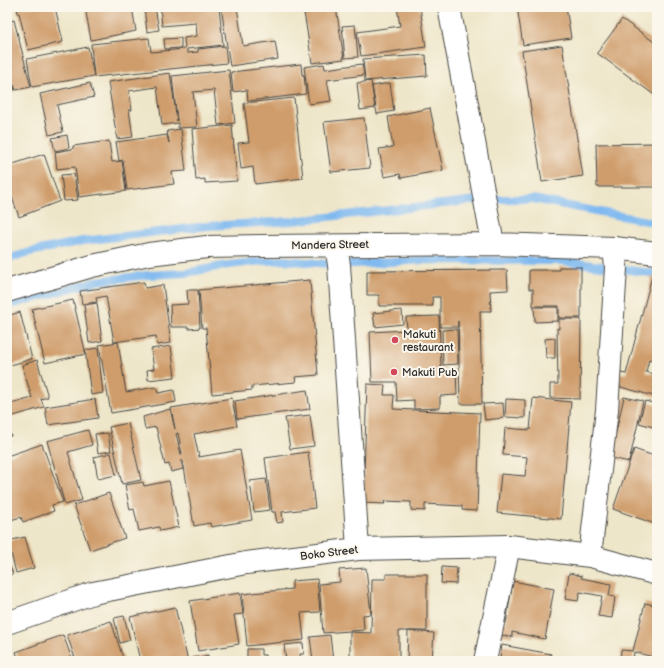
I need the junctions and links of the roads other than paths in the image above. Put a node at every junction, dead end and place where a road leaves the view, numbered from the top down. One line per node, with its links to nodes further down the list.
1 (449, 7): 2 (street)
2 (493, 244): 3 (street, Mandera Street); 4 (street, Mandera Street)
3 (336, 246): 6 (street, Mandera Street); 8 (street)
4 (614, 248): 5 (street, Mandera Street); 9 (street)
5 (657, 253)
6 (7, 291)
7 (510, 546): 8 (street, Boko Street); 9 (street, Boko Street); 12 (street)
8 (358, 549): 11 (street, Boko Street)
9 (590, 556): 10 (street, Boko Street)
10 (657, 574)
11 (7, 623)
12 (485, 661)

